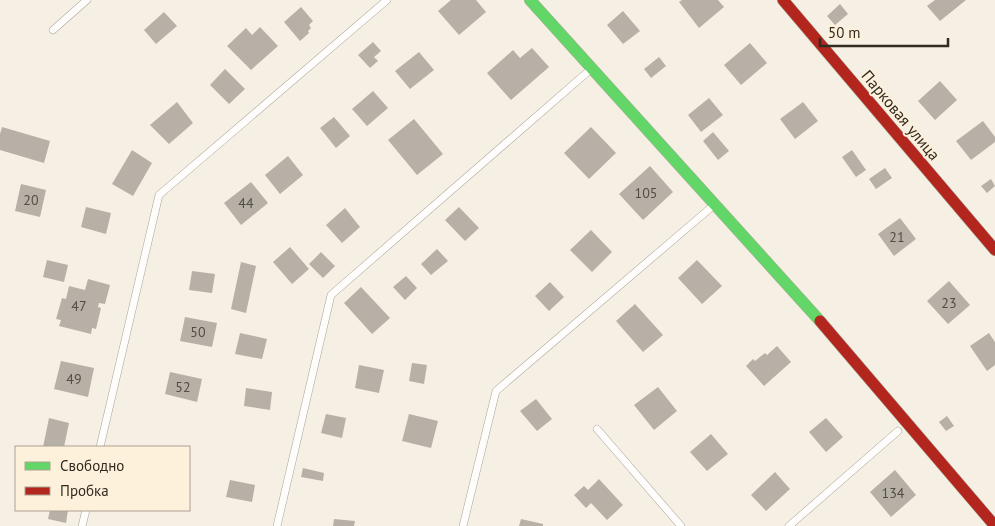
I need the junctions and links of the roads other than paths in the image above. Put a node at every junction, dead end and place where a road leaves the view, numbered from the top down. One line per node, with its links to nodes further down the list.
1 (87, 0): 5 (lane)
2 (387, 0): 11 (lane)
3 (530, 0): 6 (street)
4 (783, 0): 8 (street, Парковая улица)
5 (53, 30)
6 (592, 69): 7 (street); 14 (lane)
7 (714, 204): 15 (lane); 18 (street)
8 (995, 250)
9 (597, 429): 16 (lane)
10 (898, 431): 17 (lane)
11 (100, 446)
12 (86, 511): 13 (lane)
13 (82, 526)
14 (277, 526)
15 (463, 526)
16 (681, 526)
17 (789, 526)
18 (995, 526)

